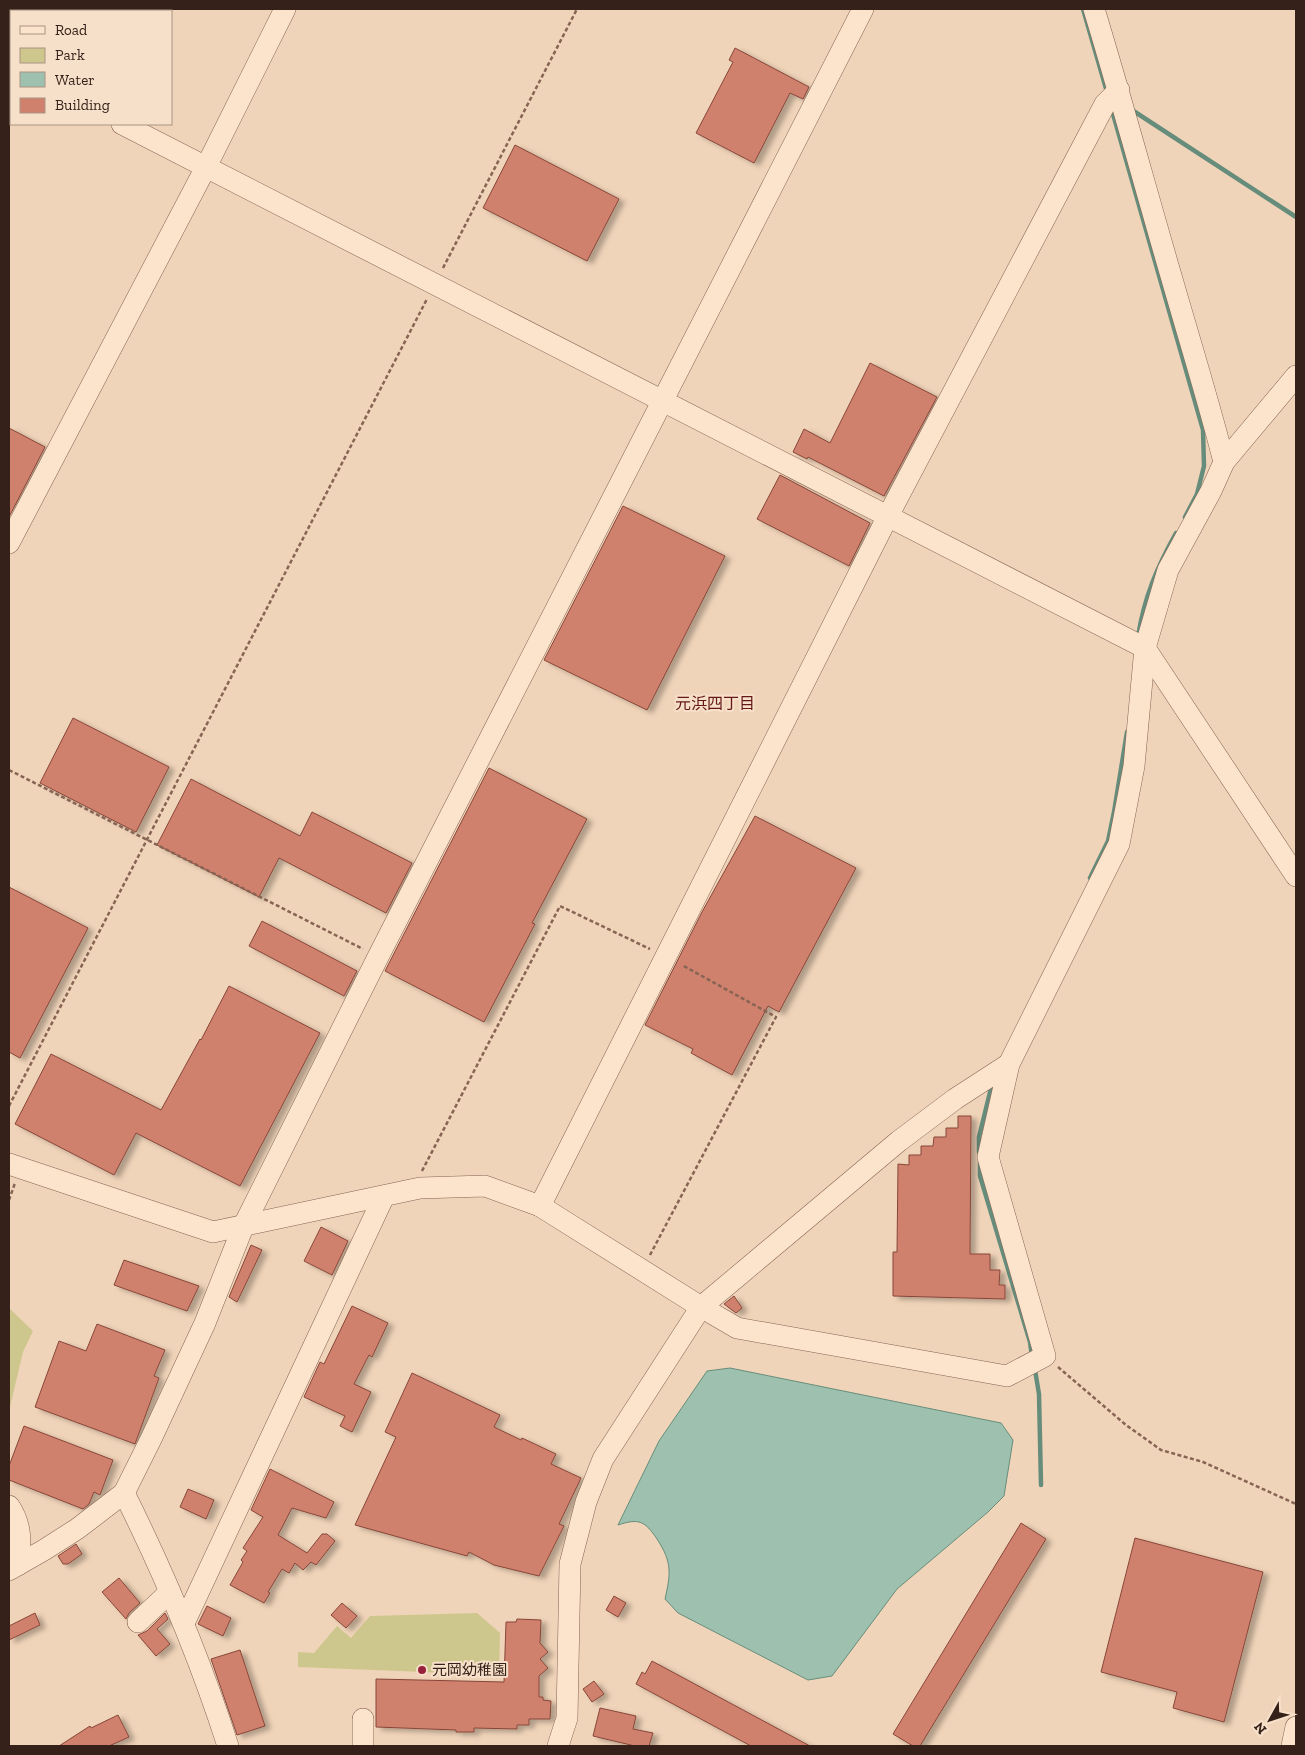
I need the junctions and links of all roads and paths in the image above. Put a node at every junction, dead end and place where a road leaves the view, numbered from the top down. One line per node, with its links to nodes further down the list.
1 (286, 9): 7 (street)
2 (578, 9): 8 (path)
3 (863, 9): 10 (street)
4 (1094, 9): 5 (street)
5 (1112, 97): 11 (street); 12 (street)
6 (124, 125): 7 (street)
7 (206, 167): 8 (street); 13 (street)
8 (435, 284): 10 (street); 16 (path)
9 (1296, 376): 11 (street)
10 (662, 401): 12 (street); 18 (street)
11 (1224, 462): 14 (street)
12 (888, 516): 14 (street); 23 (street)
13 (9, 543)
14 (1139, 645): 17 (street); 19 (street)
15 (9, 770): 16 (path)
16 (146, 840): 18 (path); 20 (path)
17 (1296, 876)
18 (378, 957): 24 (street)
19 (1009, 1064): 25 (street); 26 (street)
20 (9, 1106)
21 (9, 1164): 24 (street)
22 (384, 1196): 23 (street); 24 (street); 33 (street)
23 (540, 1206): 25 (street)
24 (243, 1227): 27 (street)
25 (701, 1307): 26 (street); 38 (street)
26 (1045, 1356): 28 (path)
27 (124, 1493): 30 (street); 31 (street)
28 (1296, 1504)
29 (9, 1506): 30 (street)
30 (13, 1567)
31 (170, 1592): 32 (street); 33 (street)
32 (138, 1622)
33 (184, 1623): 36 (street)
34 (363, 1719): 37 (street)
35 (1296, 1727): 39 (street)
36 (228, 1746)
37 (363, 1746)
38 (558, 1746)
39 (1292, 1746)

